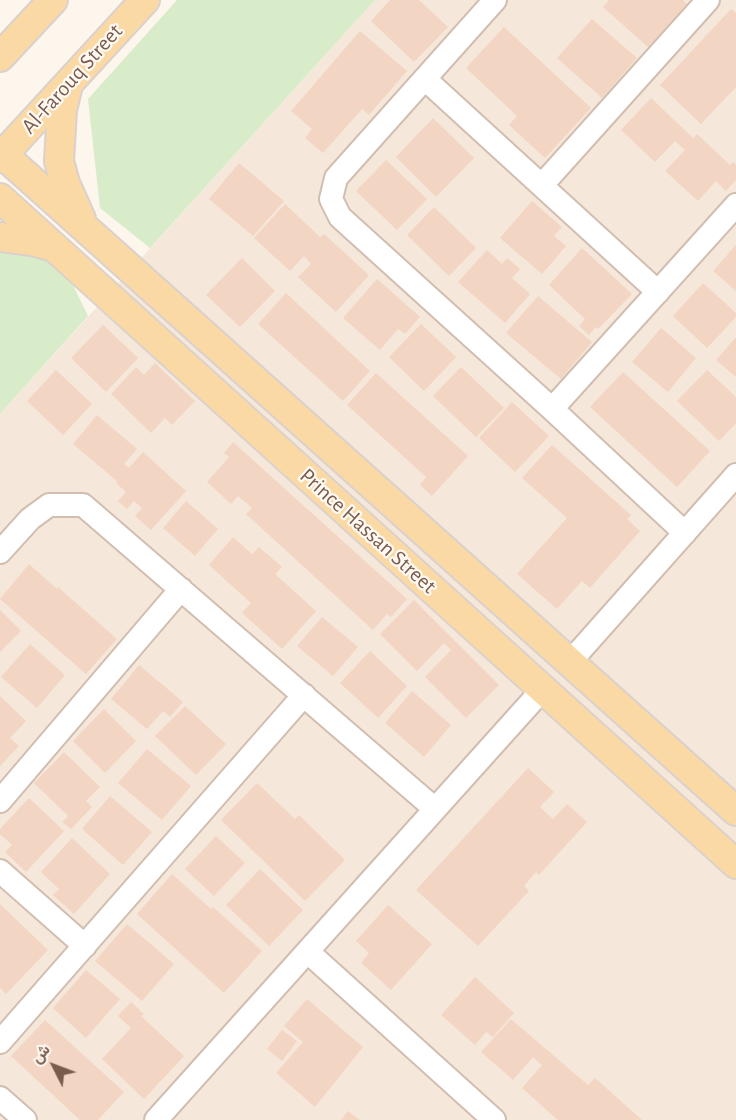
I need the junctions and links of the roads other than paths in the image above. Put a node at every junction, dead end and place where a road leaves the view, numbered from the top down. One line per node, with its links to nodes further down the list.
1 (53, 0): 5 (main road)
2 (145, 0): 7 (main road, Al-Farouq Street)
3 (495, 0): 6 (street)
4 (708, 0): 9 (street)
5 (0, 57)
6 (425, 79): 9 (street); 16 (street)
7 (68, 85): 8 (main road, Al-Farouq Street); 12 (main road)
8 (1, 155): 12 (main road, Prince Hassan Street)
9 (542, 185): 15 (street)
10 (0, 198): 14 (main road, Prince Hassan Street)
11 (736, 205): 15 (street)
12 (86, 229): 21 (main road, Prince Hassan Street)
13 (0, 237): 14 (main road)
14 (55, 248): 22 (main road, Prince Hassan Street)
15 (658, 292): 16 (street)
16 (552, 409): 18 (street)
17 (736, 475): 18 (street)
18 (685, 533): 21 (street)
19 (0, 552): 20 (street)
20 (181, 589): 23 (street); 24 (street)
21 (570, 662): 26 (main road, Prince Hassan Street)
22 (543, 689): 25 (street); 27 (main road, Prince Hassan Street)
23 (304, 695): 25 (street); 29 (street)
24 (0, 801)
25 (435, 809): 30 (street)
26 (736, 811)
27 (736, 864)
28 (0, 871): 29 (street)
29 (84, 946): 31 (street)
30 (308, 952): 34 (street); 35 (street)
31 (0, 1042)
32 (0, 1098): 33 (street)
33 (26, 1120)
34 (156, 1120)
35 (494, 1120)

